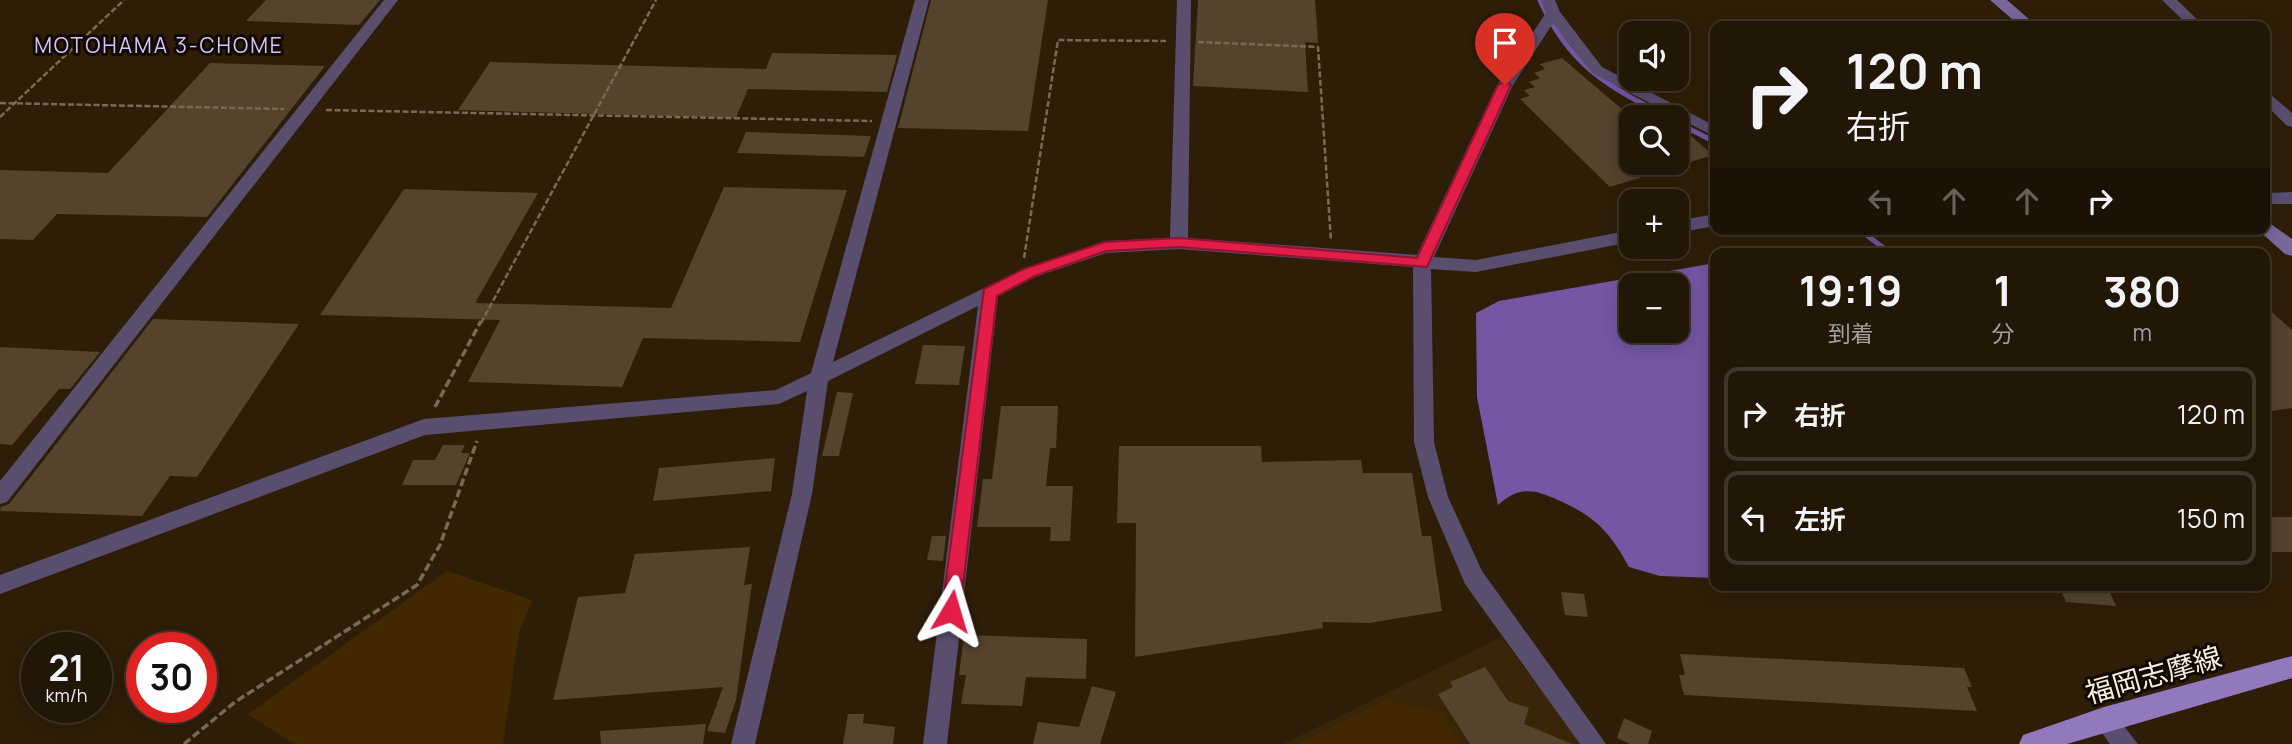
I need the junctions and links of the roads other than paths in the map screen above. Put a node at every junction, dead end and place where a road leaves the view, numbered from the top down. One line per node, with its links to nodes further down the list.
1 (391, 0): 24 (street)
2 (922, 0): 23 (street)
3 (1184, 0): 19 (street)
4 (1998, 0): 7 (street)
5 (2169, 0): 8 (street)
6 (1550, 7): 9 (street); 12 (street)
7 (2023, 21)
8 (2192, 21)
9 (1542, 28): 21 (street)
10 (2270, 100): 11 (street)
11 (2292, 122)
12 (1710, 129)
13 (2292, 198): 14 (street)
14 (2270, 199)
15 (1710, 221): 16 (street)
16 (1689, 225)
17 (2270, 230): 20 (street)
18 (1619, 238): 21 (street)
19 (1179, 243): 21 (street); 22 (street)
20 (2292, 249)
21 (1422, 263): 30 (street)
22 (989, 293): 23 (street); 29 (street)
23 (819, 379): 25 (street); 28 (street)
24 (0, 496)
25 (0, 585)
26 (2292, 667): 27 (main road, 福岡志摩線)
27 (2104, 719): 31 (main road, 福岡志摩線); 32 (street)
28 (743, 744)
29 (935, 744)
30 (1594, 744)
31 (2032, 744)
32 (2126, 744)

